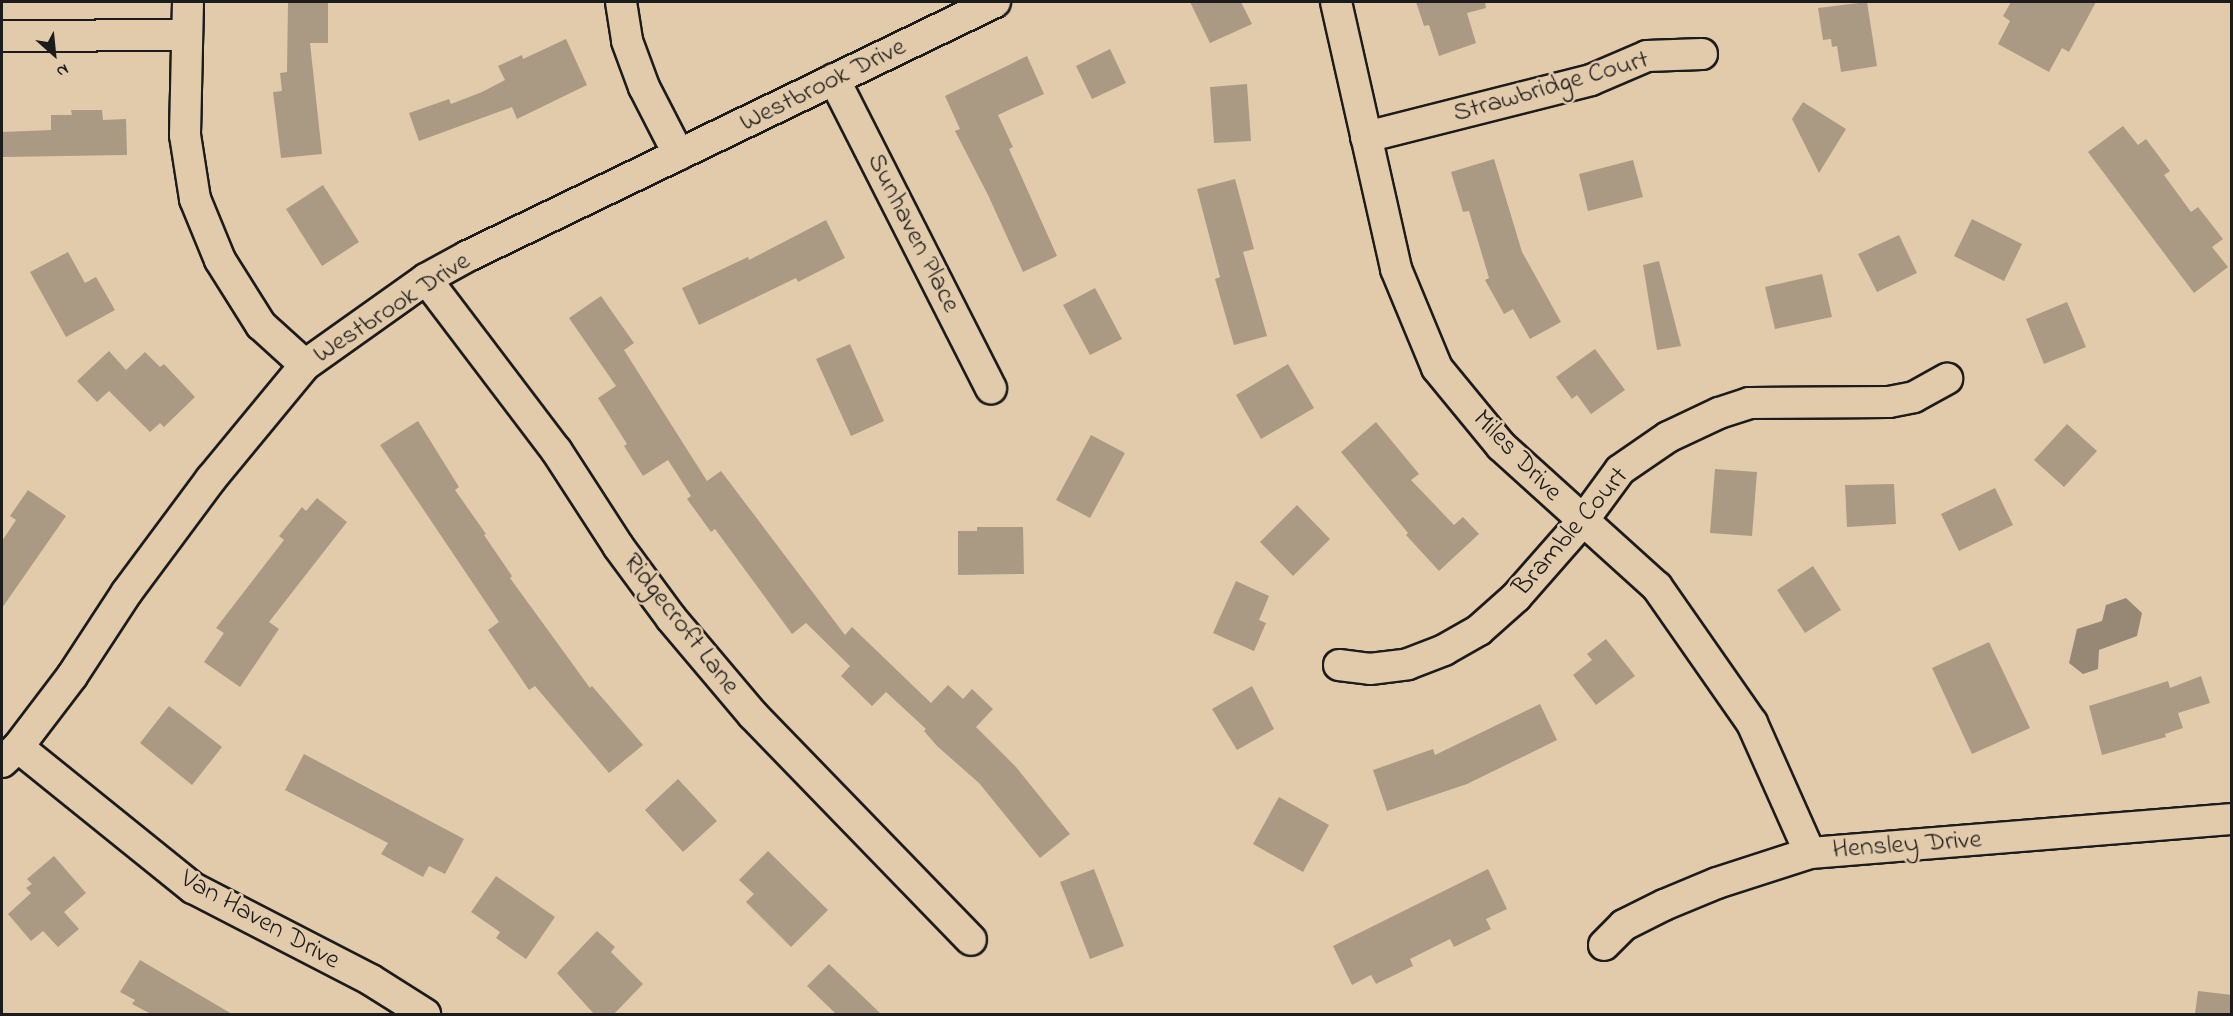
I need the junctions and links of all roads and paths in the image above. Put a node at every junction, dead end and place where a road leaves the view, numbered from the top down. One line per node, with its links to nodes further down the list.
1 (188, 2): 5 (street)
2 (621, 2): 10 (street)
3 (995, 2): 8 (street, Westbrook Drive)
4 (1336, 2): 9 (street, Miles Drive)
5 (186, 35): 6 (street); 12 (street)
6 (2, 36)
7 (1702, 54): 9 (street, Strawbridge Court)
8 (834, 79): 10 (street, Westbrook Drive); 14 (street, Sunhaven Place)
9 (1366, 137): 15 (street, Miles Drive)
10 (679, 155): 11 (street, Westbrook Drive)
11 (426, 279): 12 (street, Westbrook Drive); 20 (street, Ridgecroft Lane)
12 (305, 365): 17 (street, Westbrook Drive)
13 (1947, 379): 15 (street, Bramble Court)
14 (991, 388)
15 (1582, 522): 16 (street, Bramble Court); 19 (street, Miles Drive)
16 (1339, 665)
17 (10, 755): 22 (street, Van Haven Drive)
18 (2232, 819): 19 (street, Hensley Drive)
19 (1810, 853): 21 (street, Hensley Drive)
20 (971, 940)
21 (1604, 945)
22 (425, 1014)

